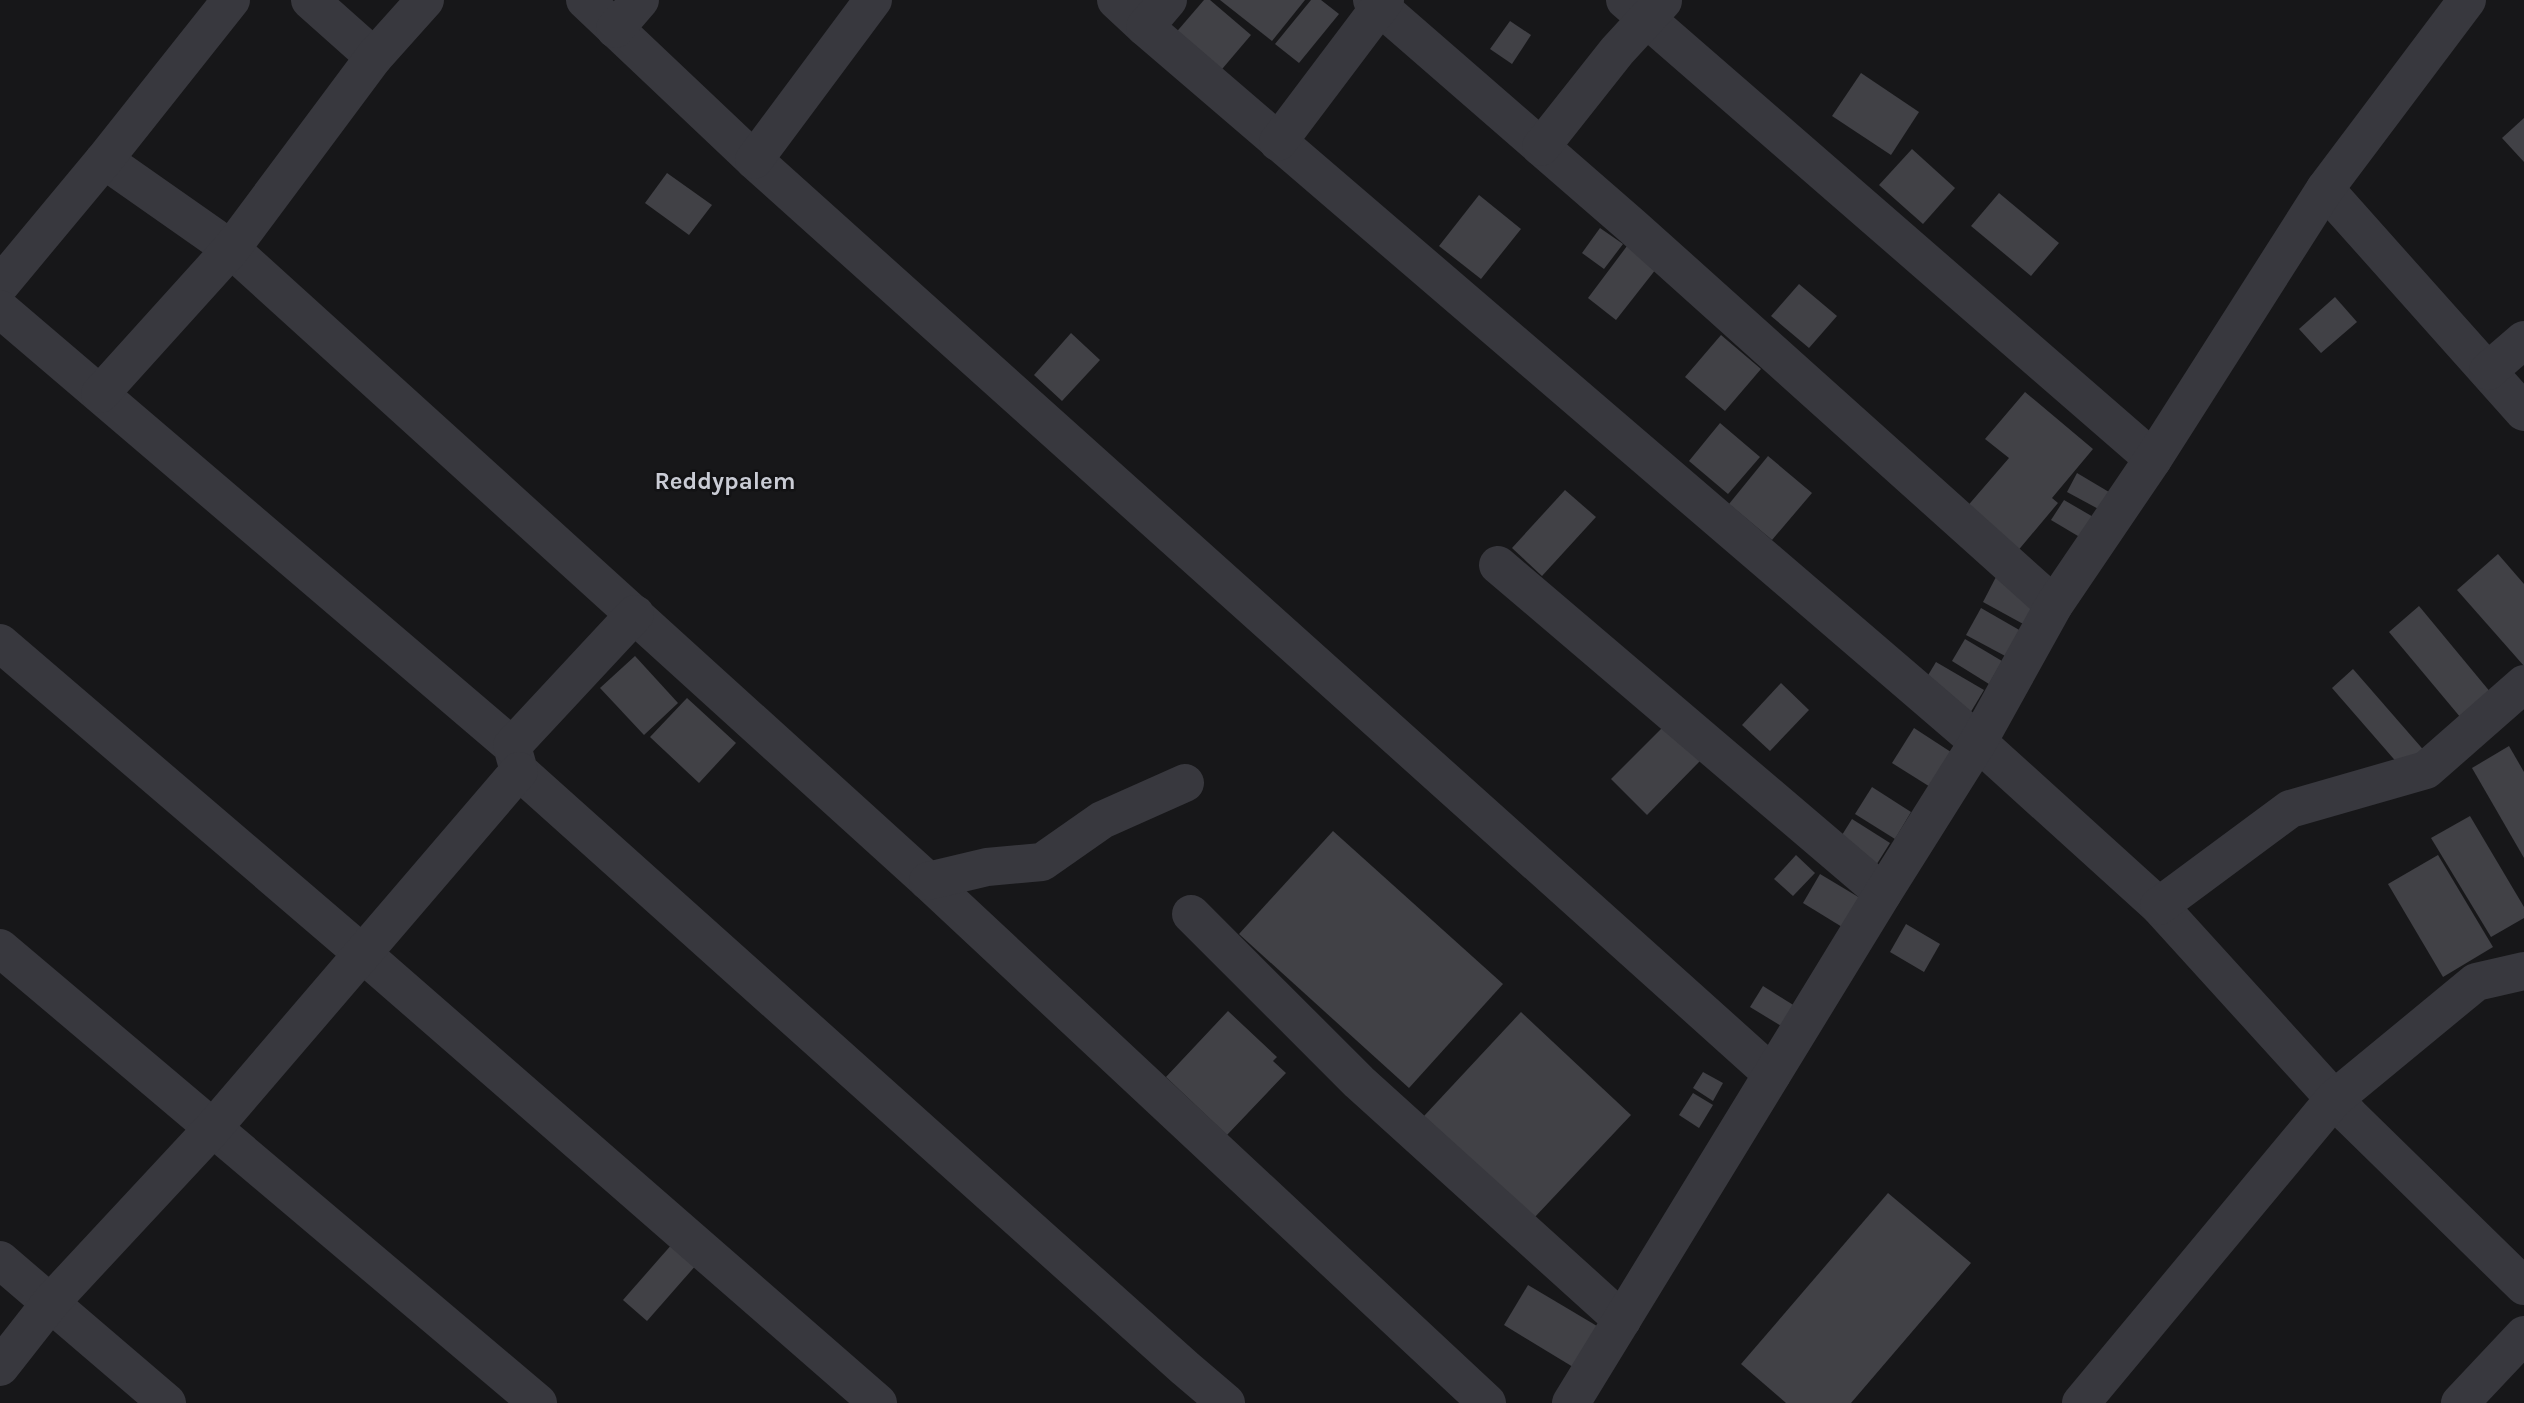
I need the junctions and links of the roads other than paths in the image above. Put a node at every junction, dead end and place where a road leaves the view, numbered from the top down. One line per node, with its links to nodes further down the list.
1 (231, 0): 16 (street)
2 (310, 0): 13 (street)
3 (425, 0): 13 (street)
4 (585, 0): 12 (street)
5 (640, 0): 12 (street)
6 (873, 0): 17 (street)
7 (1116, 0): 11 (street)
8 (2467, 0): 18 (street)
9 (1379, 2): 14 (street); 15 (street)
10 (1645, 6): 15 (street); 26 (street)
11 (1157, 14): 14 (street)
12 (615, 29): 17 (street)
13 (374, 57): 19 (street)
14 (1278, 142): 32 (street)
15 (1541, 147): 28 (street)
16 (104, 160): 19 (street); 20 (street)
17 (754, 160): 42 (street)
18 (2325, 188): 23 (street); 26 (street)
19 (231, 249): 24 (street); 29 (street)
20 (0, 285)
21 (0, 309): 24 (street)
22 (2524, 340): 23 (street)
23 (2488, 371): 25 (street)
24 (100, 394): 33 (street)
25 (2524, 412)
26 (2153, 459): 28 (street)
27 (1498, 565): 36 (street)
28 (2054, 605): 32 (street)
29 (635, 614): 33 (street); 35 (street)
30 (0, 643): 40 (street)
31 (2524, 684): 37 (street)
32 (1979, 742): 36 (street); 37 (street)
33 (515, 758): 40 (street); 54 (street)
34 (1185, 783): 35 (street)
35 (928, 881): 55 (street)
36 (1883, 892): 42 (street)
37 (2159, 906): 43 (street)
38 (1191, 914): 48 (street)
39 (0, 948): 44 (street)
40 (363, 954): 44 (street); 53 (street)
41 (2524, 971): 43 (street)
42 (1772, 1074): 48 (street)
43 (2334, 1098): 46 (street); 57 (street)
44 (213, 1128): 47 (street); 52 (street)
45 (0, 1260): 47 (street)
46 (2524, 1286)
47 (51, 1302): 50 (street); 51 (street)
48 (1622, 1320): 56 (street)
49 (2524, 1335): 58 (street)
50 (0, 1367)
51 (167, 1403)
52 (538, 1403)
53 (878, 1403)
54 (1226, 1403)
55 (1487, 1403)
56 (1571, 1403)
57 (2081, 1403)
58 (2460, 1403)

